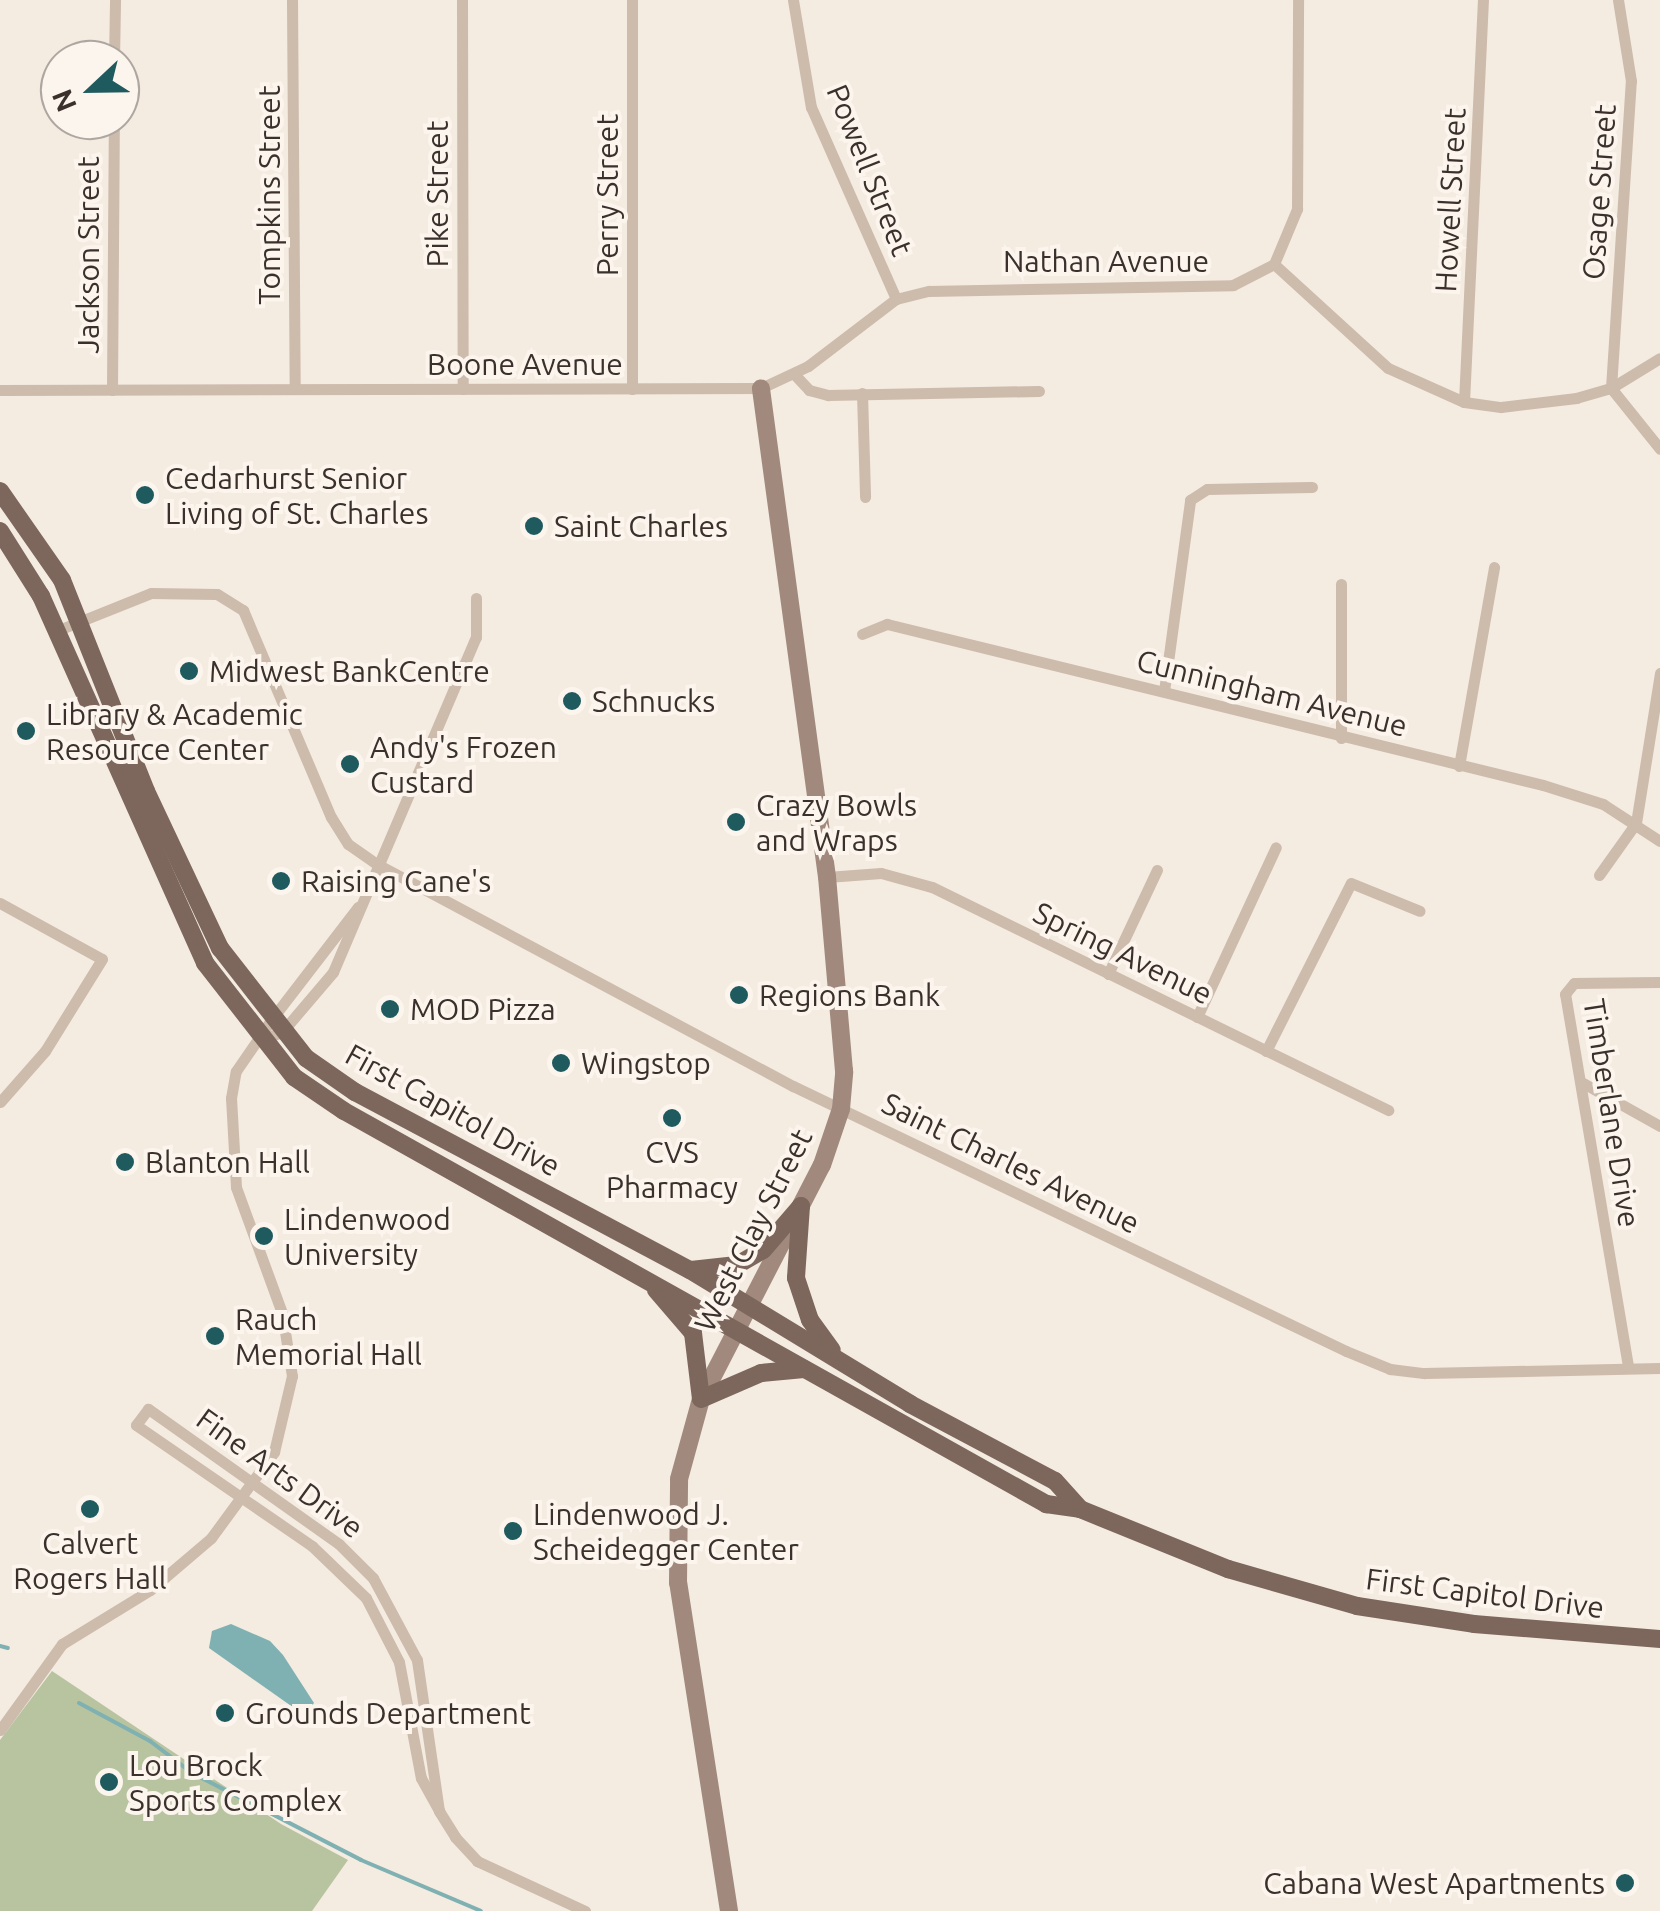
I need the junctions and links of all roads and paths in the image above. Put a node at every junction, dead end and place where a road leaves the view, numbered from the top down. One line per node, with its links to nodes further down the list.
1 (115, 0): 9 (street)
2 (292, 0): 18 (street, Tompkins Street)
3 (462, 0): 15 (street, Pike Street)
4 (632, 0): 21 (street, Perry Street)
5 (793, 0): 12 (street, Powell Street)
6 (1298, 0): 11 (street)
7 (1483, 0): 24 (street, Howell Street)
8 (1618, 0): 17 (street, Osage Street)
9 (114, 40)
10 (114, 140): 20 (street, Jackson Street)
11 (1274, 264): 12 (street, Nathan Avenue); 24 (street)
12 (896, 298): 14 (street, Nathan Avenue)
13 (1660, 358): 17 (street)
14 (795, 375): 16 (street, Boone Avenue); 23 (street)
15 (463, 388): 18 (street, Boone Avenue); 21 (street, Boone Avenue)
16 (761, 388): 21 (street, Boone Avenue); 46 (street, West Clay Street)
17 (1611, 388): 24 (street); 25 (street)
18 (295, 389): 20 (street, Boone Avenue)
19 (0, 390): 20 (street, Boone Avenue)
20 (112, 390)
21 (632, 390)
22 (1040, 390): 23 (street)
23 (862, 393): 28 (street)
24 (1464, 402)
25 (1660, 449)
26 (1312, 488): 37 (street)
27 (0, 491): 33 (main road, First Capitol Drive)
28 (865, 496)
29 (0, 531): 34 (main road, First Capitol Drive)
30 (1494, 566): 39 (street)
31 (1342, 584): 38 (street)
32 (476, 598): 43 (street)
33 (82, 621): 34 (street); 43 (street); 53 (main road, First Capitol Drive)
34 (56, 631): 54 (main road, First Capitol Drive)
35 (862, 634): 37 (street, Cunningham Avenue)
36 (1660, 673): 40 (street)
37 (1164, 691): 38 (street, Cunningham Avenue)
38 (1341, 738): 39 (street, Cunningham Avenue)
39 (1459, 766): 40 (street, Cunningham Avenue)
40 (1636, 823): 41 (street, Cunningham Avenue); 45 (street)
41 (1660, 841)
42 (1276, 846): 52 (street)
43 (377, 864): 48 (street); 58 (street, Saint Charles Avenue)
44 (1157, 870): 50 (street)
45 (1599, 875)
46 (827, 877): 50 (street, Spring Avenue); 58 (street, West Clay Street)
47 (0, 903): 57 (street)
48 (358, 907): 53 (street); 53 (street)
49 (1420, 911): 55 (street)
50 (1108, 974): 52 (street, Spring Avenue)
51 (1660, 982): 56 (street, Timberlane Drive)
52 (1197, 1016): 55 (street, Spring Avenue)
53 (276, 1026): 54 (street); 63 (main road, First Capitol Drive)
54 (260, 1040): 62 (main road, First Capitol Drive); 71 (street)
55 (1266, 1051): 59 (street, Spring Avenue)
56 (1583, 1083): 60 (street); 67 (street, Timberlane Drive)
57 (0, 1102)
58 (841, 1109): 61 (street, West Clay Street); 67 (street, Saint Charles Avenue)
59 (1388, 1110)
60 (1660, 1126)
61 (801, 1206): 63 (main road); 64 (street, West Clay Street); 66 (main road)
62 (617, 1259): 65 (main road, First Capitol Drive); 70 (main road)
63 (690, 1270): 64 (main road, First Capitol Drive)
64 (746, 1303): 65 (street, West Clay Street); 66 (main road, First Capitol Drive)
65 (736, 1325): 69 (main road, First Capitol Drive); 70 (street, West Clay Street)
66 (844, 1364): 73 (main road, First Capitol Drive)
67 (1628, 1366): 68 (street, Saint Charles Avenue)
68 (1660, 1368)
69 (806, 1369): 70 (main road); 73 (main road, First Capitol Drive)
70 (700, 1399): 78 (street, West Clay Street)
71 (255, 1485): 72 (street); 72 (street, Fine Arts Drive); 76 (street, Fine Arts Drive)
72 (244, 1500): 75 (street); 76 (street, Fine Arts Drive)
73 (1080, 1509): 74 (main road, First Capitol Drive)
74 (1660, 1640)
75 (0, 1730)
76 (439, 1810): 77 (street, Fine Arts Drive)
77 (585, 1911)
78 (729, 1911)

